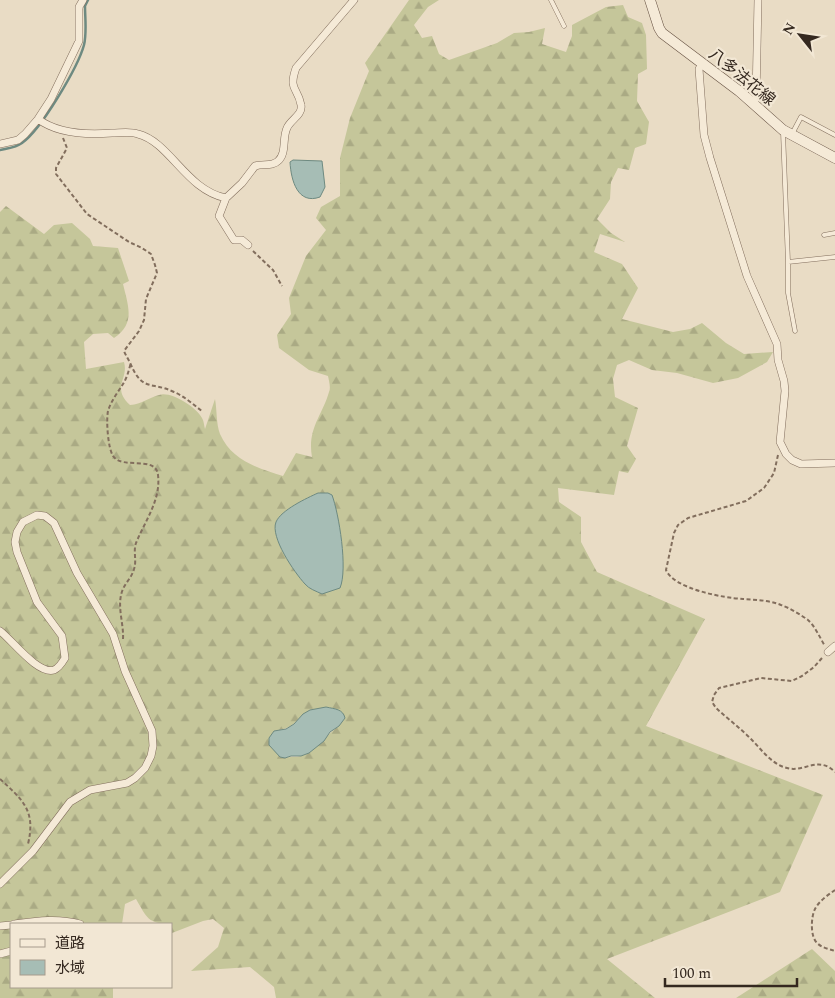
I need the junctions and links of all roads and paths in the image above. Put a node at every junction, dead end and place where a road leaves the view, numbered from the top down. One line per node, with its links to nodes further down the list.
1 (83, 0): 9 (street)
2 (354, 0): 15 (street)
3 (551, 0): 6 (lane)
4 (650, 0): 7 (main road, 八多法花線)
5 (758, 0): 8 (street)
6 (564, 26)
7 (702, 63): 8 (main road, 八多法花線); 25 (street)
8 (753, 104): 11 (main road, 八多法花線)
9 (41, 121): 10 (street); 13 (street)
10 (55, 129): 15 (street); 23 (path)
11 (788, 132): 12 (lane); 14 (main road, 八多法花線); 20 (lane)
12 (835, 134)
13 (0, 144)
14 (835, 158)
15 (226, 198): 18 (street)
16 (835, 233): 17 (lane)
17 (824, 235)
18 (248, 245): 21 (path)
19 (835, 257): 20 (lane)
20 (788, 262): 22 (lane)
21 (282, 286)
22 (794, 331)
23 (131, 362): 24 (path); 30 (path)
24 (203, 412)
25 (780, 442): 26 (street); 29 (path)
26 (835, 463)
27 (0, 631): 30 (street)
28 (835, 646): 29 (street)
29 (828, 652): 31 (path)
30 (120, 655): 33 (street)
31 (835, 772)
32 (0, 779): 33 (path)
33 (33, 851): 34 (street)
34 (0, 884)
35 (835, 890): 38 (path)
36 (23, 923): 37 (street)
37 (75, 923)
38 (835, 951)

